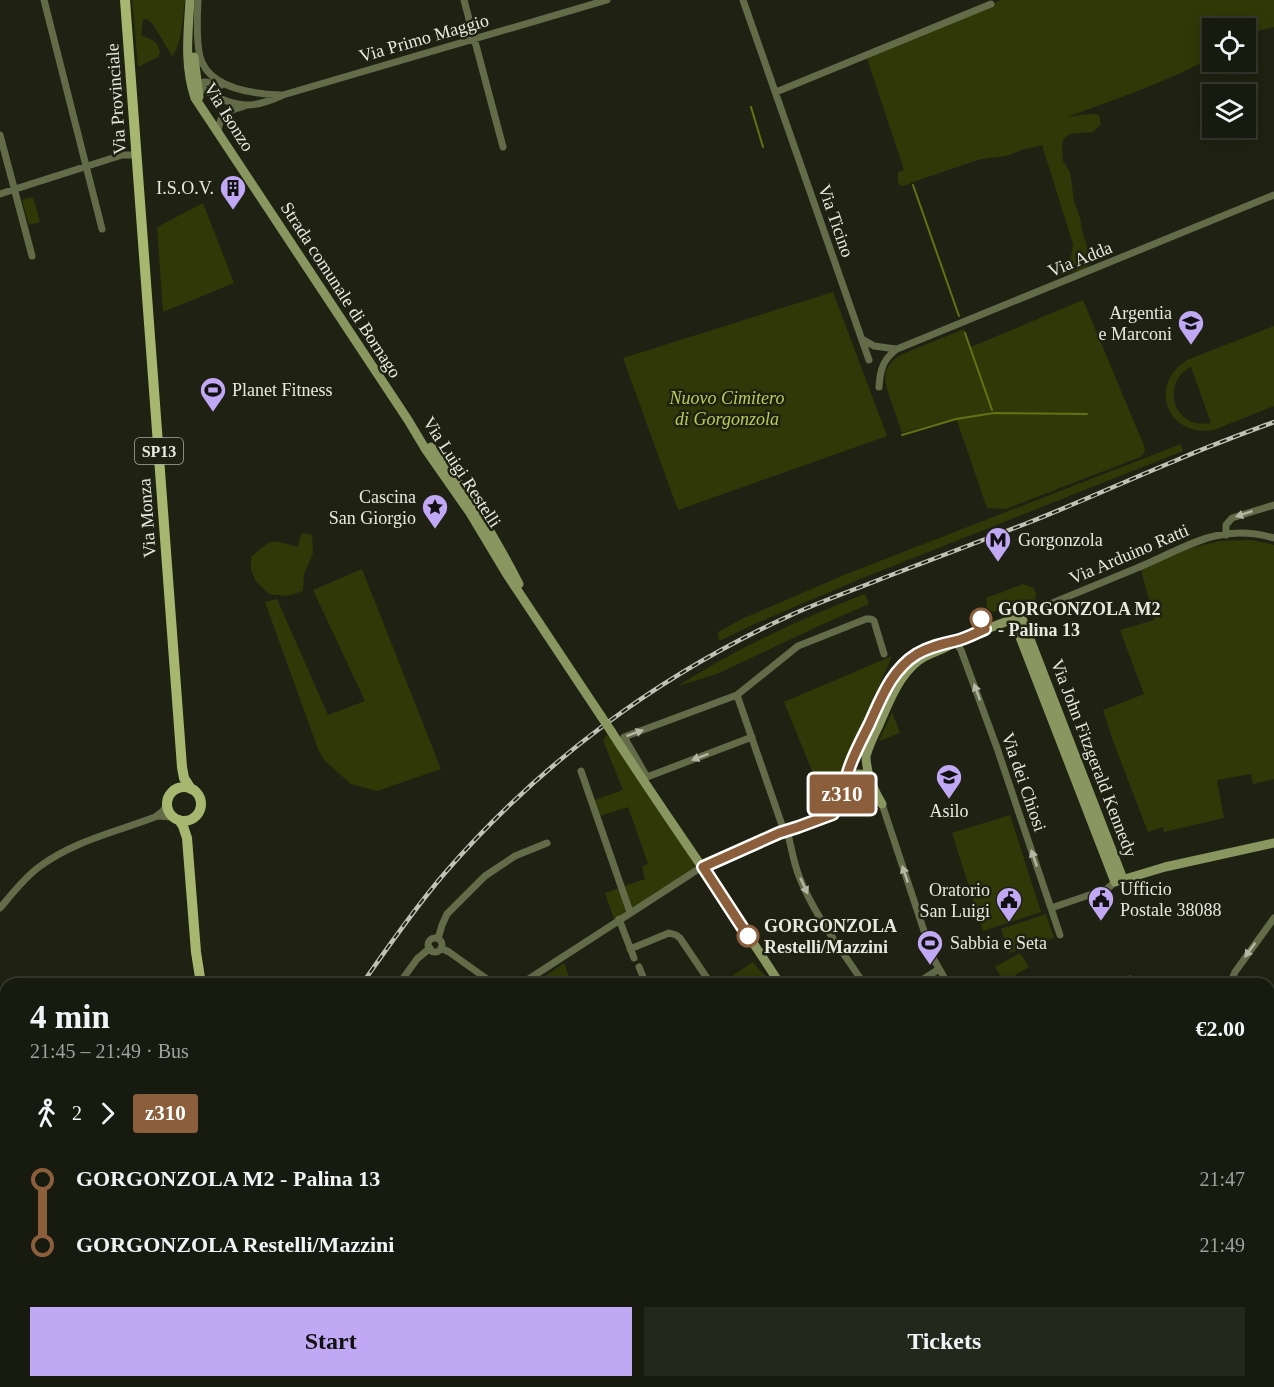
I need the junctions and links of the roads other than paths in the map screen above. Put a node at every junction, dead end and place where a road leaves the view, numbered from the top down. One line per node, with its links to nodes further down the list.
1 (44, 0): 19 (street)
2 (125, 0): 18 (main road, Via Provinciale / SP13)
3 (190, 0): 11 (street, Via Isonzo)
4 (196, 0): 10 (street, Via Primo Maggio); 11 (street)
5 (464, 0): 9 (street)
6 (607, 0): 9 (street, Via Primo Maggio)
7 (743, 0): 12 (street, Via Ticino)
8 (991, 4): 12 (street)
9 (475, 39): 13 (street, Via Primo Maggio); 17 (street)
10 (227, 84): 11 (street, Via Primo Maggio); 13 (street, Via Primo Maggio)
11 (195, 88): 14 (street, Via Primo Maggio); 15 (street, Via Isonzo)
12 (776, 92): 27 (street, Via Ticino)
13 (283, 95): 14 (street, Via Primo Maggio)
14 (246, 105): 15 (street, Via Primo Maggio)
15 (218, 132): 20 (street, Via Isonzo)
16 (0, 135): 21 (street)
17 (503, 147)
18 (136, 155): 19 (street); 24 (main road, Via Provinciale / SP13)
19 (86, 166): 21 (street); 25 (street)
20 (248, 178): 33 (street, Strada comunale di Bornago)
21 (15, 190): 22 (street); 26 (street)
22 (0, 194)
23 (1274, 195): 29 (street, Via Adda)
24 (140, 196): 42 (main road, Via Monza / SP13)
25 (102, 229)
26 (32, 256)
27 (862, 339): 28 (street, Via Adda); 31 (street, Via Ticino)
28 (881, 347): 29 (street, Via Adda); 31 (street)
29 (897, 349): 30 (street, Via Adda)
30 (887, 357): 31 (street, Via Adda); 32 (street)
31 (869, 360)
32 (879, 387)
33 (408, 420): 57 (street, Via Luigi Restelli, bridge)
34 (1274, 505): 35 (street, one-way to 35)
35 (1226, 535): 36 (street, Via Arduino Ratti); 37 (street, Via Arduino Ratti)
36 (1274, 538)
37 (1017, 617): 38 (street); 58 (street, Via John Fitzgerald Kennedy)
38 (956, 641): 44 (street); 45 (street); 60 (street, Via dei Chiosi, one-way to 38)
39 (884, 654): 40 (street)
40 (737, 695): 41 (street); 41 (street, one-way to 40)
41 (752, 737): 53 (street)
42 (182, 767): 46 (main road, Via Monza / SP13); 47 (main road, Via Monza / SP13)
43 (581, 771): 61 (street)
44 (845, 785): 45 (street); 45 (street); 53 (street)
45 (872, 785): 49 (street)
46 (176, 789): 47 (main road); 48 (main road, Via Monza / SP13)
47 (191, 789): 52 (main road, Via Monza / SP13)
48 (167, 804): 50 (street); 51 (main road, Via Monza / SP13)
49 (882, 804): 71 (street, one-way to 49)
50 (155, 817): 51 (street); 59 (street)
51 (176, 818): 52 (main road); 54 (main road, Via Monza / SP13)
52 (193, 818): 54 (main road, Via Monza / SP13)
53 (786, 831): 57 (street); 79 (street, one-way to 79)
54 (187, 842): 72 (main road, Via Monza / SP13)
55 (547, 843): 65 (street)
56 (1274, 843): 58 (street)
57 (703, 867): 61 (street); 78 (street, Via Luigi Restelli)
58 (1119, 881): 60 (street)
59 (0, 908)
60 (1051, 908): 64 (street, Via dei Chiosi)
61 (630, 912): 63 (street)
62 (1274, 918): 82 (street, one-way to 82)
63 (619, 919): 68 (street); 75 (street)
64 (1060, 935)
65 (438, 939): 66 (street); 67 (street)
66 (430, 948): 67 (street); 73 (street)
67 (441, 948): 74 (street)
68 (630, 949): 69 (street); 77 (street)
69 (634, 958)
70 (639, 967): 76 (street)
71 (939, 969): 80 (street); 81 (street)
72 (200, 978)
73 (403, 978)
74 (486, 978)
75 (530, 978)
76 (644, 978)
77 (707, 978)
78 (776, 978)
79 (860, 978)
80 (925, 978)
81 (944, 978)
82 (1232, 978)

